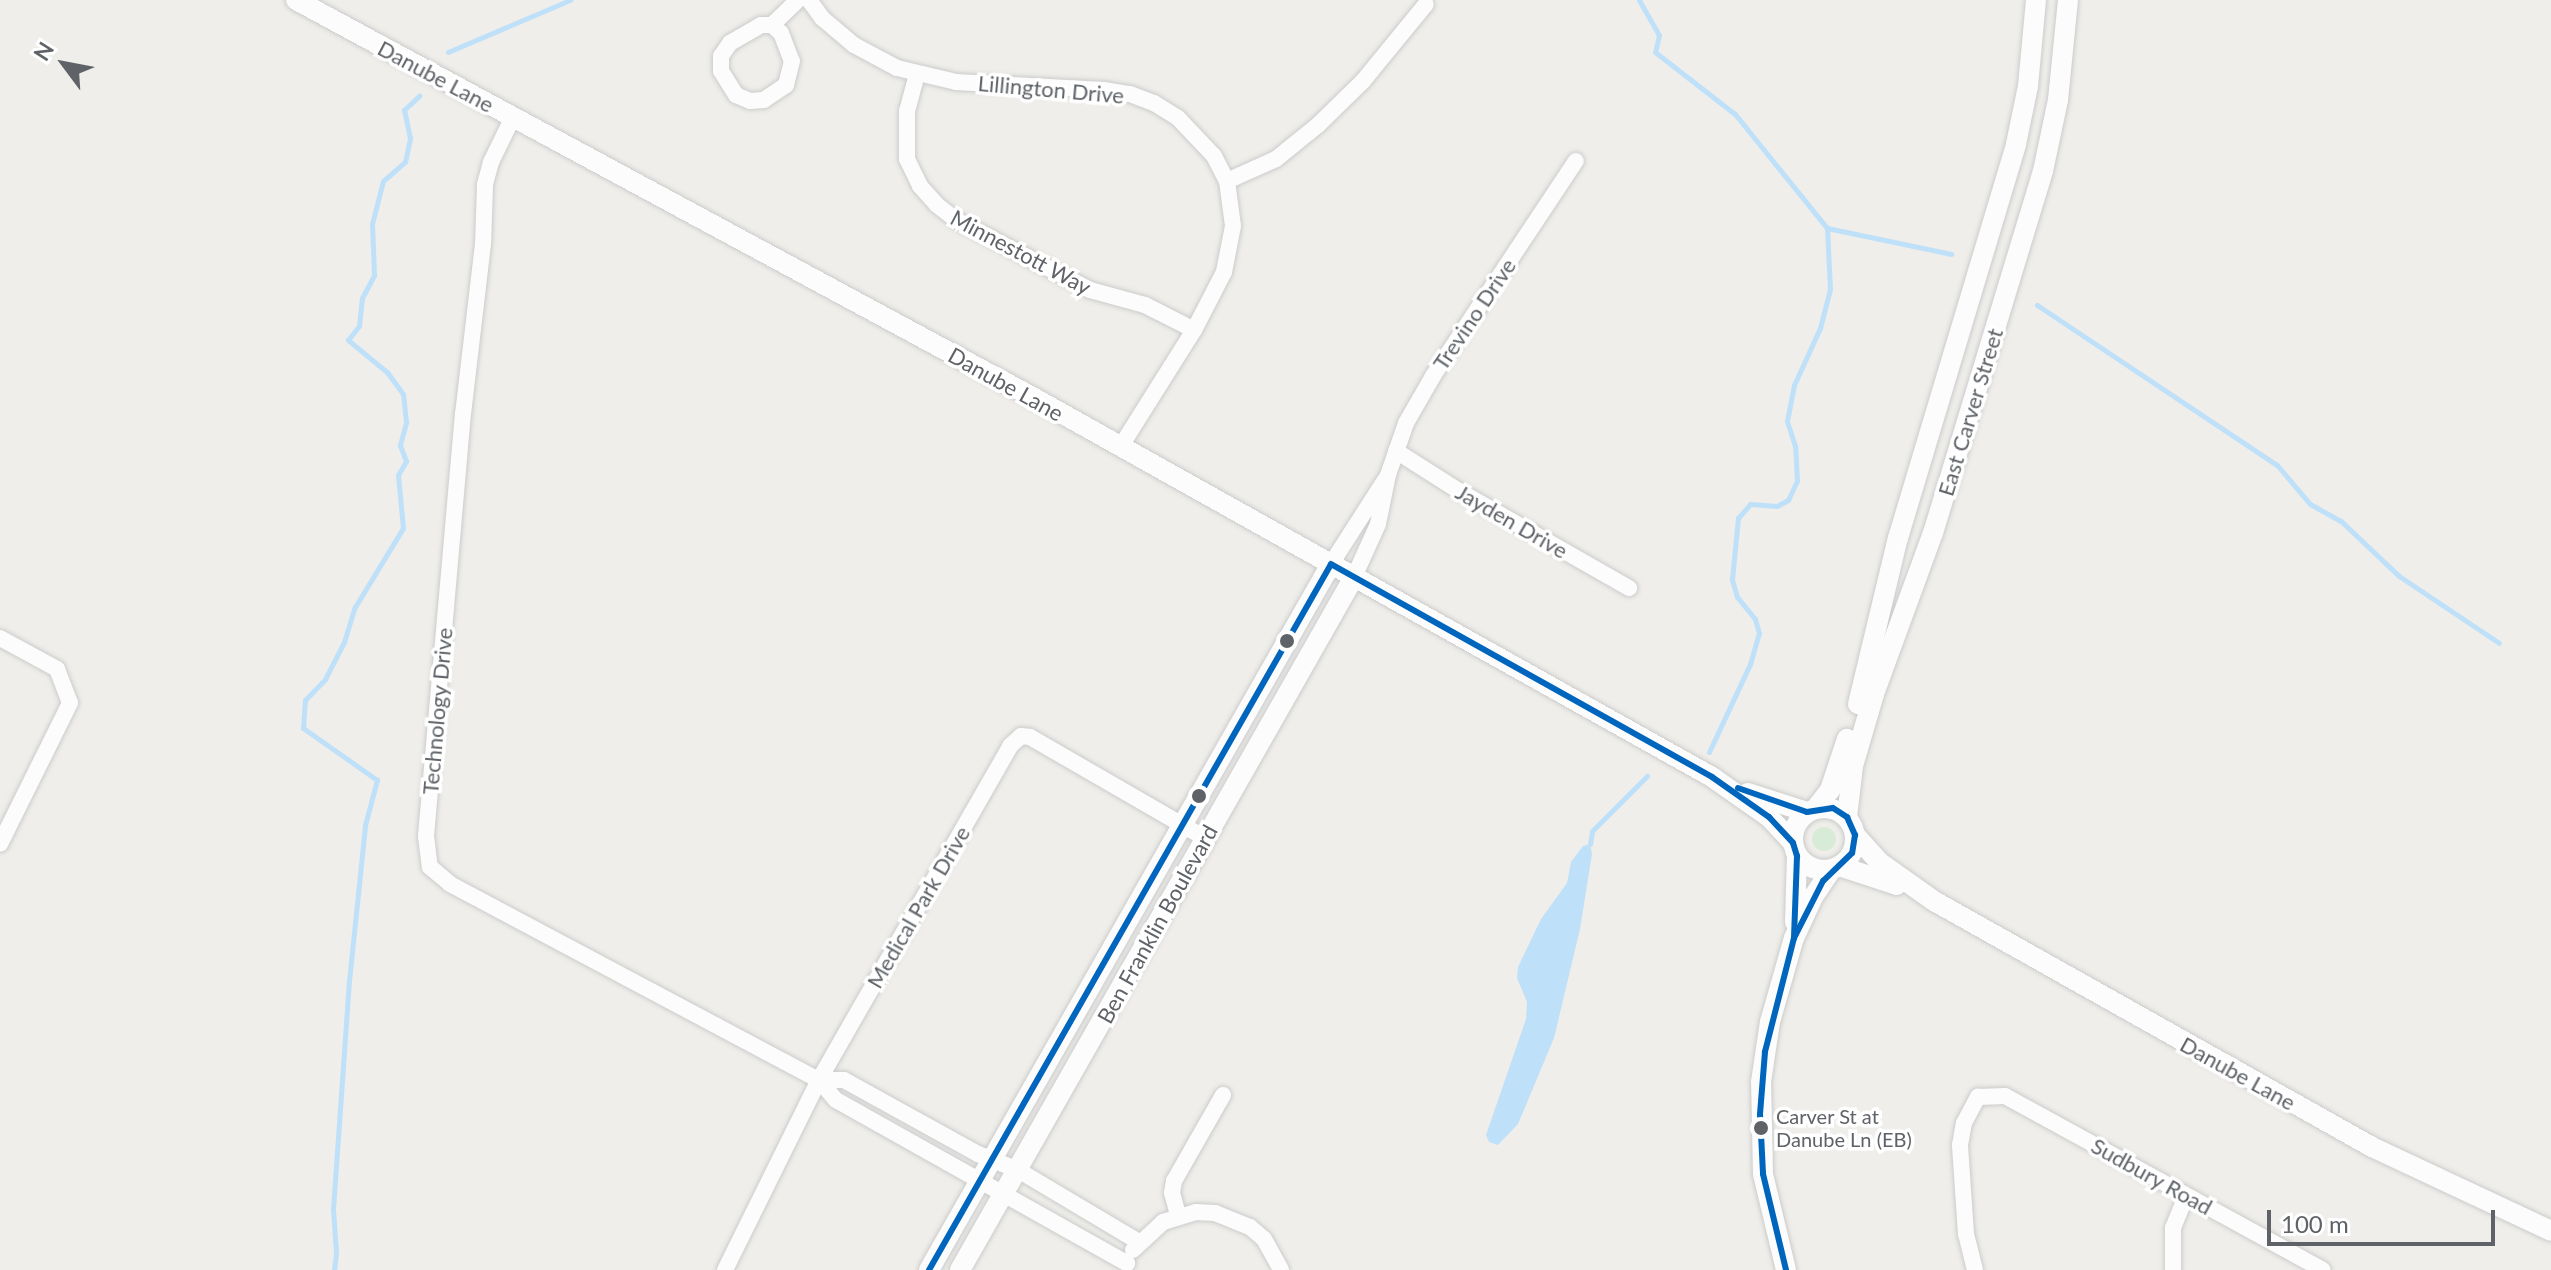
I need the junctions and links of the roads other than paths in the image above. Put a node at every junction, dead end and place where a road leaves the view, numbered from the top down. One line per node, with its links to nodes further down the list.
1 (296, 0): 9 (street, Danube Lane)
2 (798, 0): 7 (street)
3 (809, 0): 8 (street, Lillington Drive)
4 (2036, 0): 21 (street, East Carver Street)
5 (2068, 0): 23 (street, East Carver Street)
6 (1426, 4): 11 (street)
7 (772, 25): 7 (street)
8 (917, 74): 11 (street, Lillington Drive); 12 (street, Minnestott Way)
9 (513, 117): 13 (street, Danube Lane); 30 (street, Technology Drive)
10 (1576, 161): 14 (street, Trevino Drive)
11 (1227, 181): 12 (street, Lillington Drive)
12 (1194, 330): 13 (street, Lillington Drive)
13 (1121, 446): 16 (street, Danube Lane)
14 (1396, 451): 15 (street, Trevino Drive); 18 (street, Jayden Drive)
15 (1388, 475): 16 (street, Trevino Drive); 17 (street, Trevino Drive)
16 (1331, 564): 17 (street, Danube Lane); 22 (street, Ben Franklin Boulevard)
17 (1354, 577): 20 (street, Danube Lane); 24 (street, Ben Franklin Boulevard)
18 (1629, 588)
19 (0, 638): 25 (street)
20 (1712, 777): 21 (street, Danube Lane); 26 (street, Danube Lane)
21 (1812, 810): 23 (street); 26 (street)
22 (1181, 825): 24 (street, Medical Park Drive); 30 (street, Medical Park Drive); 32 (street, Ben Franklin Boulevard)
23 (1851, 826): 27 (street); 28 (street, Danube Lane)
24 (1205, 838): 33 (street, Ben Franklin Boulevard)
25 (0, 844)
26 (1795, 850): 27 (street); 29 (street)
27 (1835, 868): 28 (street, Danube Lane); 29 (street)
28 (1934, 901): 38 (street, Danube Lane)
29 (1794, 938): 45 (street)
30 (819, 1080): 32 (street, Technology Drive); 34 (street, Technology Drive); 41 (street, Medical Park Drive)
31 (1223, 1095): 37 (street)
32 (992, 1159): 33 (street, Technology Drive); 34 (street, Ben Franklin Boulevard)
33 (1018, 1170): 35 (street, Ben Franklin Boulevard); 39 (street, Technology Drive)
34 (980, 1181): 35 (street, Technology Drive); 42 (street, Ben Franklin Boulevard)
35 (1003, 1195): 40 (street, Technology Drive); 43 (street, Ben Franklin Boulevard)
36 (2186, 1196): 46 (street, Sudbury Road); 47 (street); 48 (street, Sudbury Road)
37 (1178, 1215): 39 (street); 44 (street)
38 (2551, 1231)
39 (1139, 1242): 40 (street)
40 (1126, 1267)
41 (725, 1270)
42 (929, 1270)
43 (960, 1270)
44 (1281, 1270)
45 (1786, 1270)
46 (1975, 1270)
47 (2173, 1270)
48 (2323, 1270)

